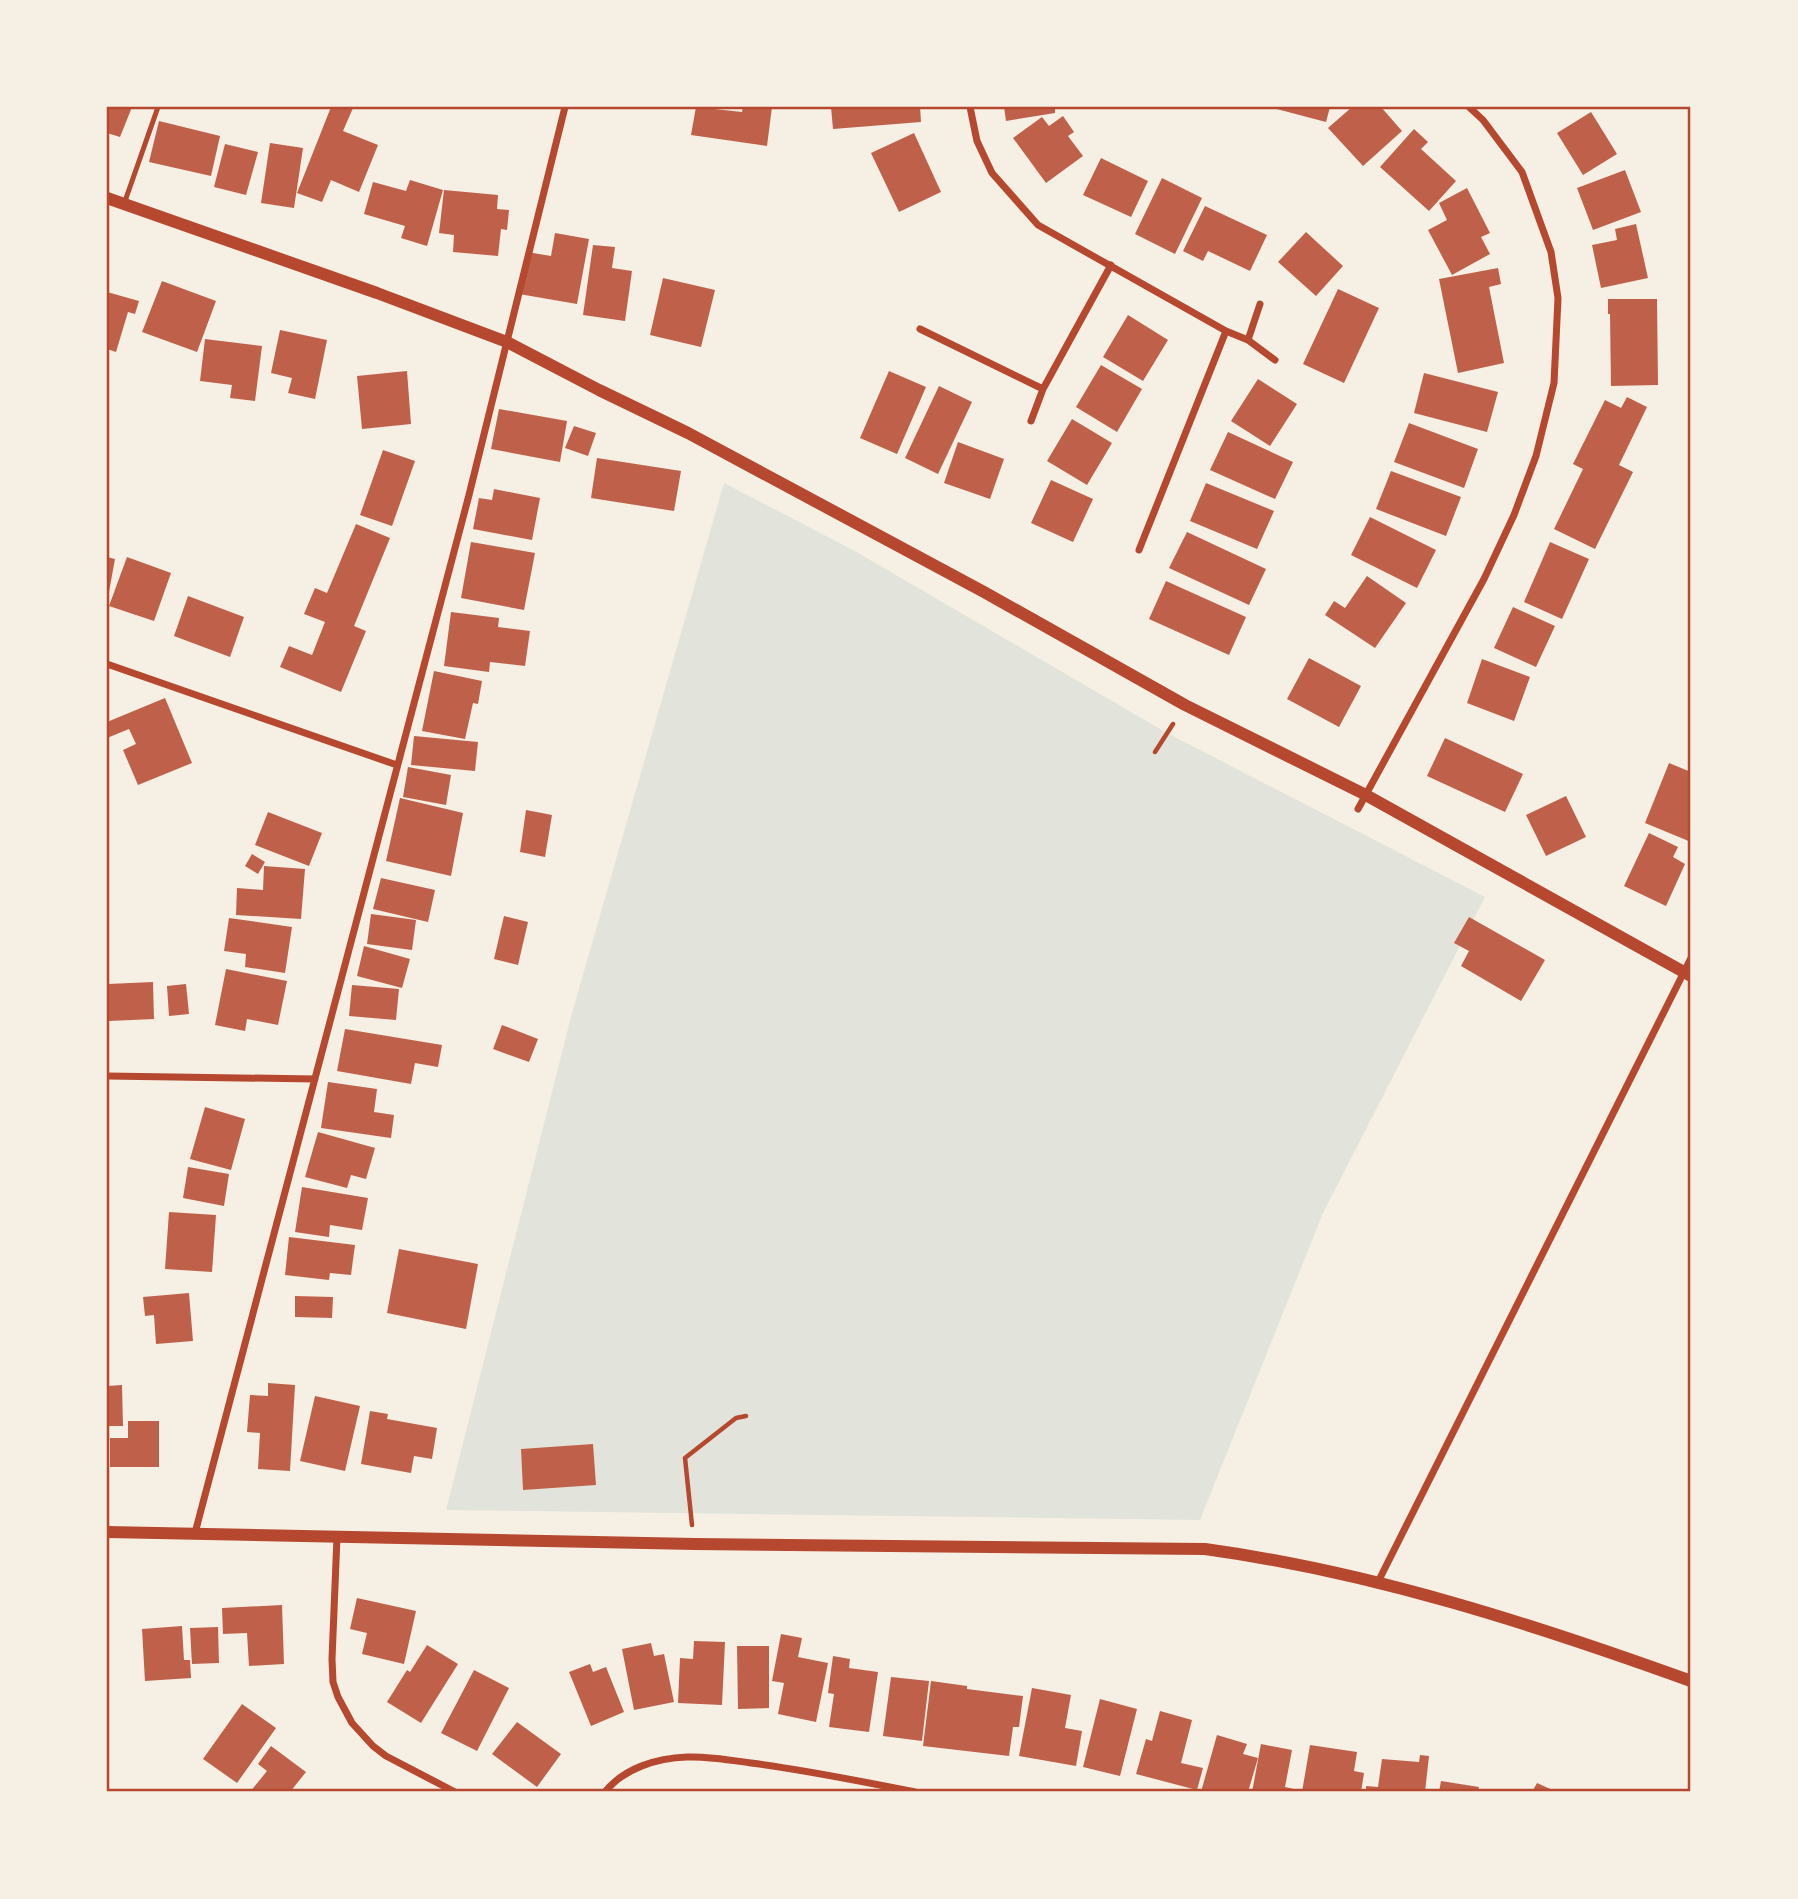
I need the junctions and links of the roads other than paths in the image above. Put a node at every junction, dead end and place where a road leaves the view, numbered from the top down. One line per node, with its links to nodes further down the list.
1 (158, 107): 6 (lane)
2 (565, 107): 12 (street)
3 (970, 107): 7 (street)
4 (1469, 107): 19 (street)
5 (107, 198): 6 (street)
6 (124, 204): 12 (street)
7 (1111, 265): 10 (street); 14 (street)
8 (1260, 304): 11 (street)
9 (920, 330): 14 (street)
10 (1226, 331): 11 (street); 16 (street)
11 (1248, 340): 13 (street)
12 (507, 342): 18 (street); 19 (street)
13 (1275, 360)
14 (1043, 390): 15 (street)
15 (1031, 421)
16 (1139, 550)
17 (107, 664): 18 (street)
18 (397, 765): 24 (street)
19 (1364, 794): 20 (street); 22 (street)
20 (1358, 809)
21 (1691, 958): 22 (street)
22 (1688, 975): 28 (street)
23 (107, 1076): 24 (street)
24 (315, 1079): 26 (street)
25 (107, 1532): 26 (street)
26 (195, 1533): 27 (street)
27 (337, 1537): 28 (street); 30 (street)
28 (1378, 1582): 29 (street)
29 (1691, 1681)
30 (454, 1792)
31 (605, 1792): 32 (street)
32 (915, 1792)

